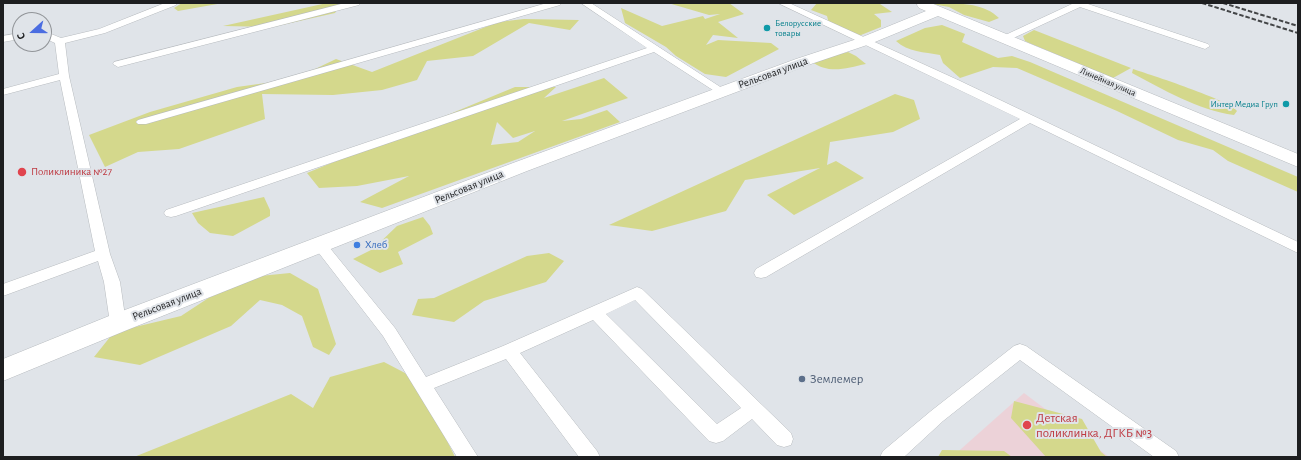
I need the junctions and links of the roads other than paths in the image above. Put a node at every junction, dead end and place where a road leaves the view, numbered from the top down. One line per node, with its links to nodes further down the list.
1 (173, 3): 11 (lane)
2 (356, 3): 15 (lane)
3 (557, 3): 20 (lane)
4 (585, 3): 14 (lane)
5 (782, 3): 12 (lane)
6 (918, 3): 8 (street, Линейная улица)
7 (1078, 4): 10 (lane); 13 (lane)
8 (938, 11): 10 (street, Линейная улица); 12 (street, Рельсовая улица)
9 (52, 38): 11 (lane)
10 (1004, 39): 21 (street, Линейная улица)
11 (60, 41): 16 (lane)
12 (865, 41): 18 (street, Рельсовая улица); 19 (lane)
13 (1205, 46)
14 (656, 48): 18 (lane); 22 (lane)
15 (118, 64)
16 (64, 76): 17 (lane); 25 (lane)
17 (3, 92)
18 (723, 92): 23 (street, Рельсовая улица)
19 (1028, 119): 24 (lane); 26 (lane)
20 (142, 122)
21 (1298, 161)
22 (171, 213)
23 (320, 245): 29 (street, Рельсовая улица); 32 (lane)
24 (1298, 248)
25 (103, 254): 27 (lane); 29 (lane)
26 (760, 273)
27 (3, 290)
28 (595, 312): 30 (lane); 33 (lane); 33 (lane)
29 (118, 323): 31 (street, Рельсовая улица)
30 (509, 351): 32 (lane); 36 (lane)
31 (3, 370)
32 (424, 385): 35 (lane)
33 (753, 409): 34 (lane)
34 (784, 439)
35 (468, 457)
36 (590, 457)
37 (890, 457): 38 (lane)
38 (1169, 457)

